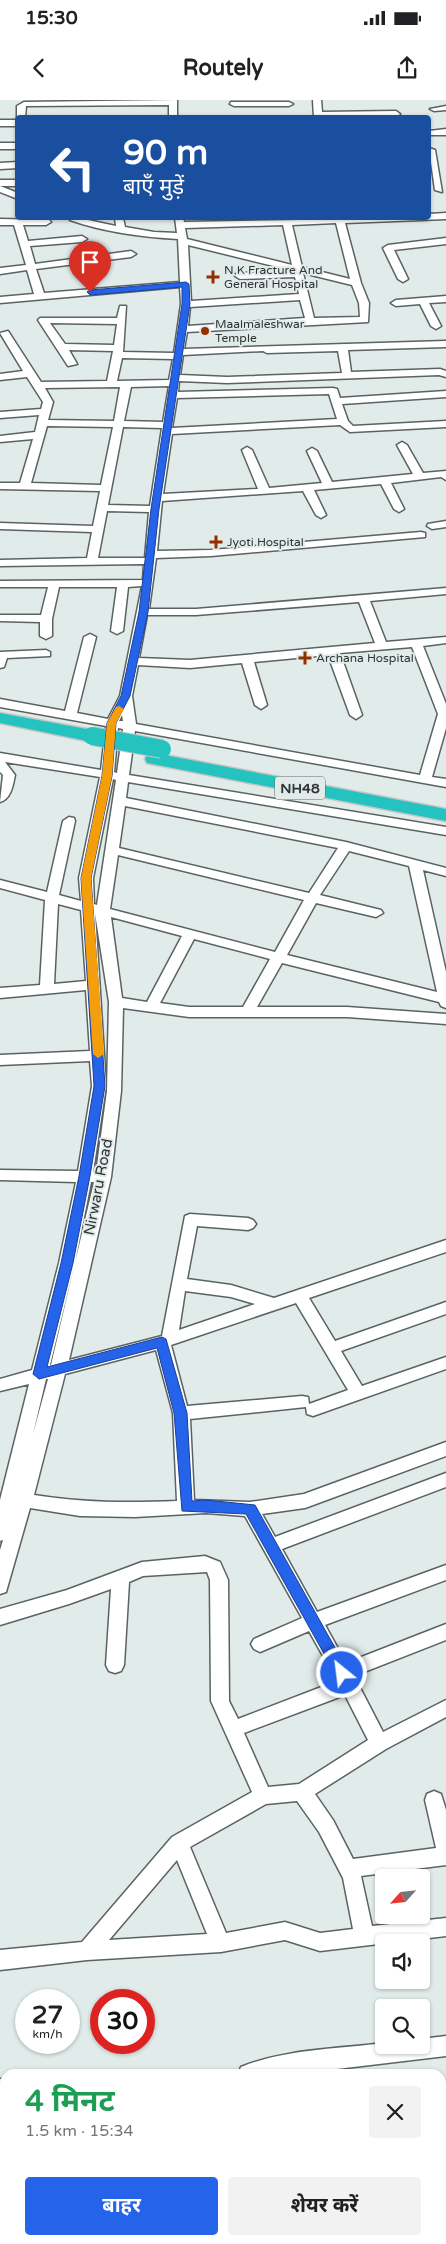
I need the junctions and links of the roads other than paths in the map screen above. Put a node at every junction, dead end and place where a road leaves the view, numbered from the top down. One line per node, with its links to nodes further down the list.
1 (317, 100): 11 (street)
2 (125, 101): 3 (street); 9 (street)
3 (173, 101): 10 (street)
4 (289, 104): 5 (street)
5 (234, 105)
6 (446, 108): 7 (street)
7 (434, 109)
8 (396, 114): 12 (street)
9 (21, 115)
10 (173, 115)
11 (318, 115)
12 (357, 115)
13 (0, 123): 14 (street)
14 (15, 123)
15 (446, 132): 16 (street)
16 (431, 133)
17 (0, 146): 18 (street)
18 (15, 146)
19 (433, 150): 22 (street)
20 (15, 165): 21 (street)
21 (0, 166)
22 (434, 168): 23 (street); 27 (street)
23 (446, 168)
24 (0, 183): 25 (street)
25 (15, 183)
26 (0, 189): 28 (street)
27 (443, 189)
28 (15, 195)
29 (443, 216): 40 (street)
30 (70, 220): 39 (street)
31 (79, 220): 41 (street)
32 (119, 220): 41 (street)
33 (358, 220): 34 (street)
34 (340, 221): 38 (street); 52 (street)
35 (0, 222): 36 (street)
36 (18, 222): 37 (street); 45 (street)
37 (46, 222)
38 (287, 223): 42 (street); 49 (street)
39 (62, 224)
40 (446, 226)
41 (121, 228): 42 (street)
42 (181, 230): 49 (street); 53 (street)
43 (82, 239): 45 (street)
44 (446, 242): 51 (street)
45 (24, 244): 47 (street)
46 (131, 254): 47 (street)
47 (31, 268): 48 (street); 54 (street)
48 (0, 271)
49 (299, 271): 50 (street); 52 (street); 55 (street)
50 (240, 276)
51 (403, 279)
52 (356, 283): 62 (street)
53 (186, 284): 54 (street); 60 (street)
54 (40, 297): 57 (street)
55 (304, 297): 60 (street); 64 (street)
56 (446, 298): 58 (street)
57 (0, 300)
58 (423, 301): 59 (street); 65 (street)
59 (396, 303)
60 (186, 304): 66 (street)
61 (123, 308): 63 (street)
62 (364, 320): 64 (street); 67 (street)
63 (122, 321): 71 (street); 73 (street)
64 (310, 321): 66 (street)
65 (436, 326)
66 (181, 329): 74 (street)
67 (368, 330)
68 (5, 333): 70 (street)
69 (446, 344): 72 (street)
70 (5, 348): 76 (street)
71 (62, 348): 73 (street); 75 (street)
72 (343, 348): 74 (street); 78 (street)
73 (118, 352): 74 (street); 81 (street)
74 (178, 354): 80 (street)
75 (72, 364)
76 (32, 374): 79 (street); 83 (street)
77 (446, 374): 78 (street)
78 (347, 376): 80 (street)
79 (0, 377)
80 (175, 380): 82 (street); 85 (street)
81 (111, 384): 82 (street); 83 (street)
82 (126, 384): 91 (street)
83 (40, 386): 87 (street)
84 (446, 394): 86 (street)
85 (172, 395): 86 (street); 93 (street)
86 (336, 401): 89 (street)
87 (45, 412): 88 (street); 90 (street)
88 (0, 415)
89 (343, 422): 92 (street); 93 (street)
90 (42, 423): 91 (street); 94 (street)
91 (119, 424): 93 (street); 105 (street)
92 (446, 424)
93 (167, 428): 108 (street)
94 (39, 436): 95 (street); 103 (street)
95 (0, 439)
96 (402, 446): 99 (street)
97 (247, 450): 107 (street)
98 (312, 451): 104 (street)
99 (420, 476): 100 (street); 101 (street)
100 (446, 477)
101 (384, 480): 104 (street); 110 (street)
102 (0, 486): 103 (street)
103 (25, 486): 105 (street)
104 (329, 486): 106 (street)
105 (106, 488): 109 (street)
106 (307, 488): 107 (street); 111 (street)
107 (265, 492): 108 (street)
108 (156, 504): 109 (street); 117 (street)
109 (102, 508): 115 (street)
110 (399, 509)
111 (320, 515)
112 (446, 524): 114 (street)
113 (0, 526): 115 (street)
114 (432, 526)
115 (98, 529): 118 (street)
116 (421, 535): 117 (street)
117 (149, 558): 118 (street); 121 (street)
118 (92, 561): 119 (street)
119 (0, 563)
120 (123, 583): 121 (street); 123 (street); 129 (street)
121 (148, 583): 126 (street)
122 (0, 584): 123 (street)
123 (54, 584): 128 (street)
124 (446, 591): 125 (street)
125 (363, 598): 126 (street); 134 (street)
126 (143, 612): 138 (street)
127 (0, 618): 128 (street)
128 (46, 618): 130 (street)
129 (117, 631)
130 (46, 636)
131 (90, 637): 144 (street)
132 (446, 640): 133 (street)
133 (416, 643): 134 (street); 143 (street)
134 (382, 646): 135 (street)
135 (333, 650): 137 (street); 145 (street)
136 (46, 654): 139 (street)
137 (247, 659): 138 (street); 142 (street)
138 (133, 661): 140 (street)
139 (0, 664)
140 (126, 696): 147 (street, Nirwaru Road); 148 (street, Nirwaru Road)
141 (0, 703): 144 (street)
142 (261, 705)
143 (445, 714): 157 (street)
144 (70, 715): 147 (street)
145 (356, 715)
146 (0, 718): 150 (highway, NH48)
147 (112, 723): 148 (street); 155 (street, Nirwaru Road)
148 (130, 726): 156 (street, Nirwaru Road); 157 (street)
149 (0, 731): 150 (highway, NH48)
150 (90, 742): 151 (highway, NH48)
151 (158, 754): 160 (highway, NH48); 162 (highway, NH48)
152 (0, 757): 153 (street)
153 (15, 760): 154 (street); 155 (street)
154 (0, 763): 159 (street)
155 (107, 776): 156 (street); 172 (street, Nirwaru Road)
156 (123, 778): 161 (street, Nirwaru Road); 164 (street)
157 (425, 779): 158 (street)
158 (446, 783)
159 (0, 798)
160 (446, 800)
161 (119, 801): 165 (street); 166 (street, Nirwaru Road)
162 (446, 815)
163 (69, 821): 170 (street)
164 (446, 831)
165 (346, 846): 167 (street); 171 (street)
166 (112, 850): 171 (street); 172 (street, Nirwaru Road)
167 (415, 864): 168 (street); 179 (street)
168 (446, 872)
169 (0, 884): 170 (street)
170 (52, 898): 172 (street); 177 (street)
171 (312, 898): 173 (street); 175 (street)
172 (96, 909): 174 (street); 176 (street, Nirwaru Road); 180 (street, Nirwaru Road)
173 (376, 914)
174 (190, 934): 175 (street); 181 (street)
175 (278, 957): 179 (street); 182 (street)
176 (94, 985): 177 (street); 184 (street, Nirwaru Road)
177 (47, 988): 178 (street)
178 (0, 993)
179 (446, 1000)
180 (116, 1002): 181 (street); 188 (street, Nirwaru Road)
181 (150, 1008): 182 (street)
182 (248, 1011): 183 (street)
183 (446, 1019)
184 (98, 1056): 185 (street); 187 (street, Nirwaru Road)
185 (0, 1060)
186 (0, 1175): 187 (street)
187 (84, 1176): 188 (street); 199 (street, Nirwaru Road)
188 (103, 1177): 198 (street, Nirwaru Road)
189 (248, 1224): 191 (street)
190 (446, 1246): 192 (street)
191 (179, 1284): 193 (street); 195 (street)
192 (299, 1295): 193 (street); 196 (street)
193 (273, 1304): 195 (street)
194 (446, 1308): 196 (street)
195 (166, 1341): 198 (street); 202 (street)
196 (332, 1348): 201 (street)
197 (446, 1363): 201 (street)
198 (59, 1367): 199 (street); 205 (street, Nirwaru Road)
199 (39, 1374): 200 (street); 208 (street, Nirwaru Road)
200 (0, 1385)
201 (358, 1394): 202 (street)
202 (181, 1413): 206 (street)
203 (446, 1449): 207 (street)
204 (446, 1480): 209 (street)
205 (24, 1500): 206 (street); 212 (street, Nirwaru Road)
206 (186, 1507): 207 (street)
207 (250, 1509): 209 (street)
208 (0, 1534)
209 (271, 1546): 214 (street)
210 (446, 1572): 214 (street)
211 (120, 1577): 213 (street); 217 (street); 220 (street)
212 (0, 1587)
213 (0, 1617)
214 (314, 1622): 216 (street); 218 (street)
215 (446, 1632): 218 (street)
216 (260, 1644)
217 (115, 1666)
218 (346, 1679): 220 (street); 221 (street)
219 (446, 1708): 221 (street)
220 (234, 1729): 223 (street)
221 (378, 1743): 222 (street)
222 (302, 1792): 223 (street); 228 (street)
223 (263, 1796): 225 (street)
224 (434, 1800): 226 (street)
225 (179, 1843): 231 (street); 232 (street)
226 (446, 1850)
227 (446, 1856): 228 (street)
228 (348, 1869): 230 (street)
229 (446, 1927): 230 (street)
230 (365, 1938): 231 (street)
231 (221, 1943): 232 (street)
232 (87, 1951): 233 (street)
233 (0, 1960)
234 (446, 2046): 235 (street)
235 (270, 2069)

